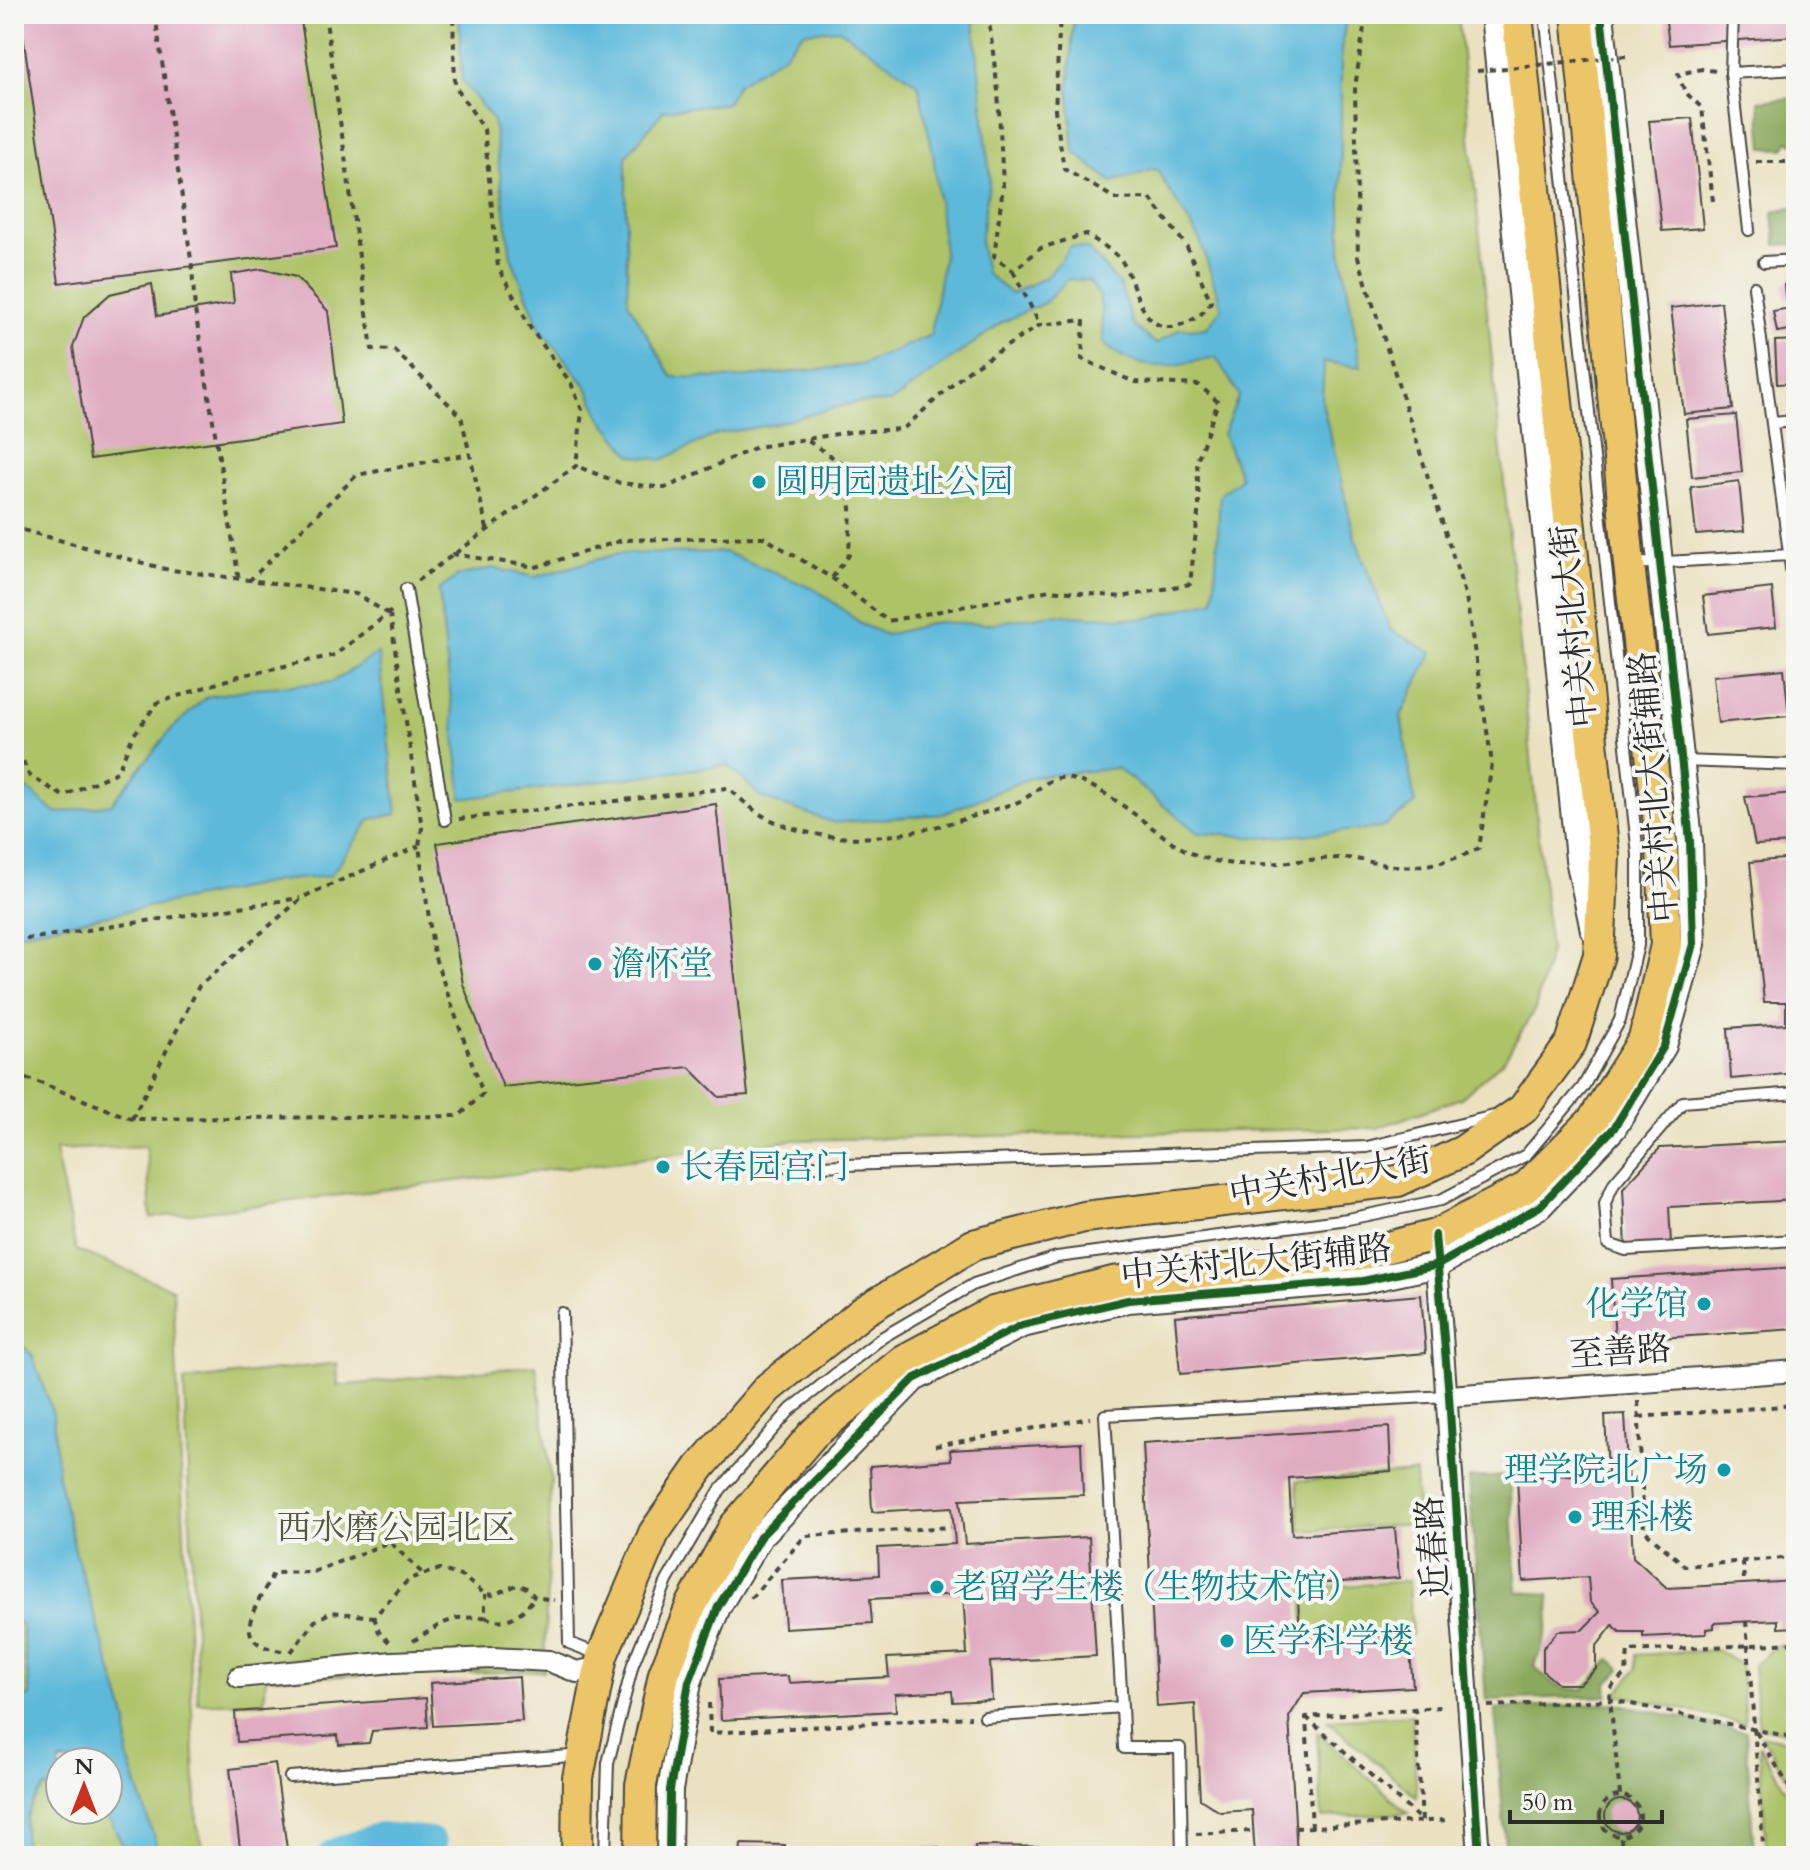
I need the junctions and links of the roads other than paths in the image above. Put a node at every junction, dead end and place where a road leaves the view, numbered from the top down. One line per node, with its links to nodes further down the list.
1 (1493, 14): 23 (street)
2 (1517, 14): 23 (main road, 中关村北大街)
3 (1545, 14): 39 (lane, 中关村北大街)
4 (1577, 14): 17 (main road, 中关村北大街)
5 (1601, 14): 16 (street, 中关村北大街辅路)
6 (1733, 14): 8 (lane)
7 (1796, 69): 8 (lane)
8 (1731, 73): 9 (lane)
9 (1749, 230)
10 (1796, 260): 11 (lane)
11 (1764, 262)
12 (1754, 287): 14 (lane)
13 (1796, 421): 14 (lane)
14 (1772, 423): 15 (lane)
15 (1789, 555): 16 (lane); 19 (lane)
16 (1659, 563): 17 (lane); 20 (street, 中关村北大街辅路)
17 (1629, 564): 28 (main road, 中关村北大街)
18 (406, 589): 22 (lane)
19 (1796, 606)
20 (1679, 761): 21 (lane); 28 (street, 中关村北大街辅路)
21 (1796, 765)
22 (445, 820)
23 (1599, 955): 25 (main road, 中关村北大街)
24 (1796, 1093): 27 (lane)
25 (1523, 1109): 26 (lane); 32 (main road, 中关村北大街)
26 (788, 1167)
27 (1796, 1240)
28 (1436, 1250): 31 (street, 近春路); 40 (main road, 中关村北大街); 41 (street, 中关村北大街辅路)
29 (562, 1313): 32 (lane)
30 (1796, 1371): 31 (street, 至善路)
31 (1449, 1396): 34 (lane); 43 (street, 近春路)
32 (601, 1661): 33 (street); 36 (main road, 中关村北大街)
33 (239, 1677)
34 (1122, 1707): 35 (lane); 42 (lane)
35 (985, 1717)
36 (587, 1733): 37 (lane); 38 (main road, 中关村北大街)
37 (290, 1777)
38 (577, 1856)
39 (605, 1856)
40 (640, 1856)
41 (669, 1856)
42 (1182, 1856)
43 (1479, 1856)

